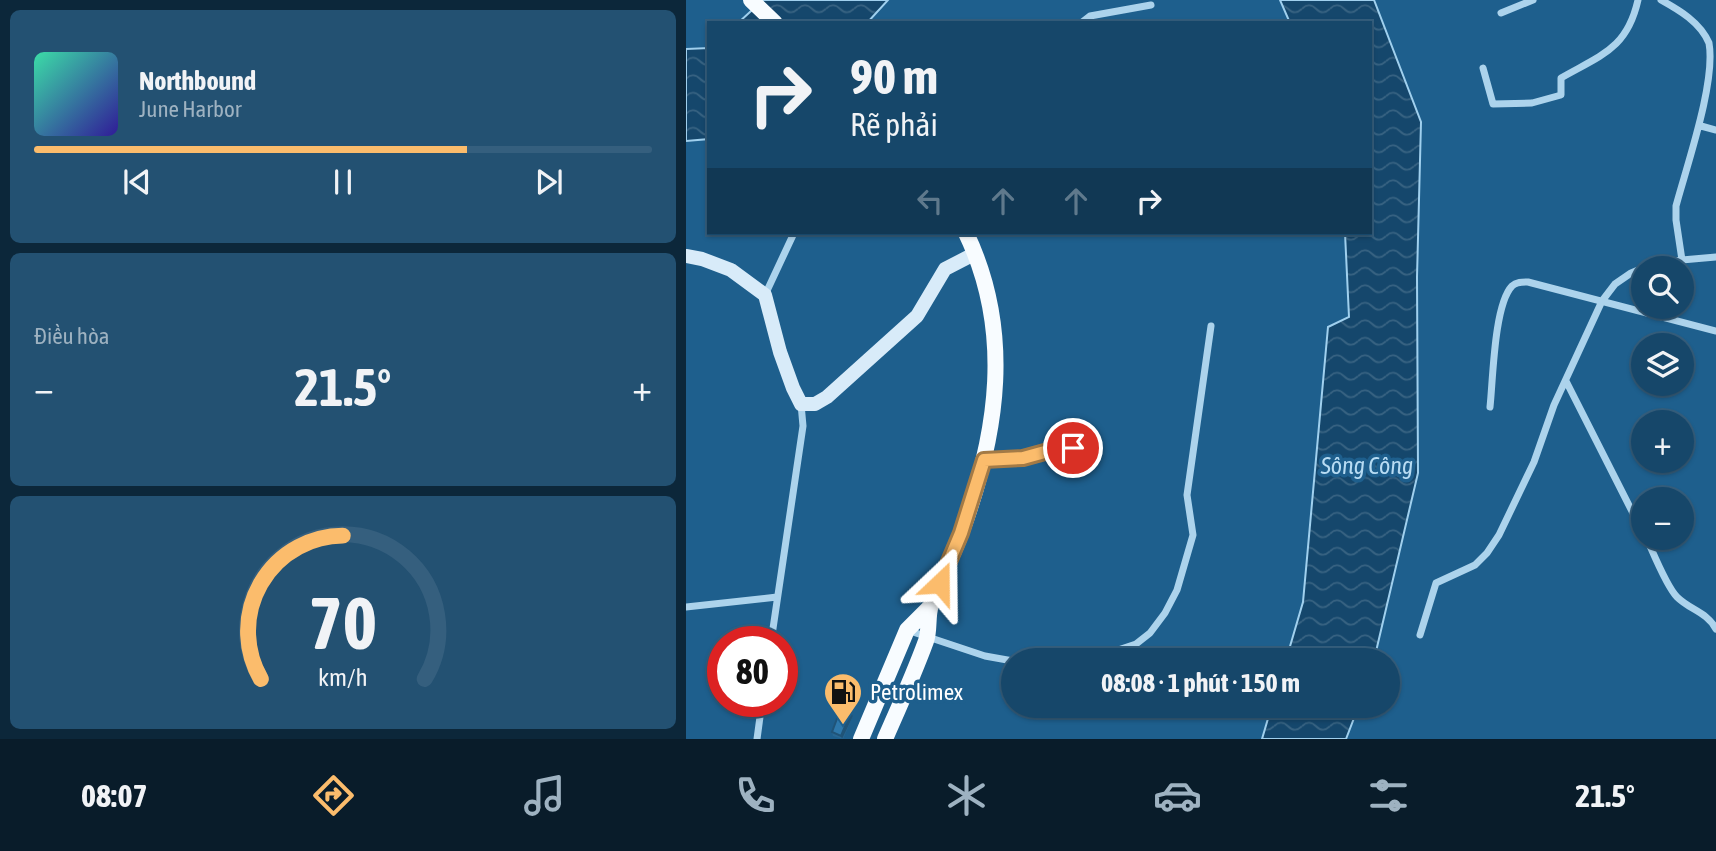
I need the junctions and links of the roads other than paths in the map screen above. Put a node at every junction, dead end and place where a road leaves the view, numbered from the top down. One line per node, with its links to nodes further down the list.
1 (751, 0): 7 (highway)
2 (1533, 0): 6 (street)
3 (1638, 0): 9 (street)
4 (1661, 0): 10 (street)
5 (1151, 5): 8 (street)
6 (1501, 13)
7 (773, 21)
8 (1084, 21)
9 (1483, 68)
10 (1701, 126): 11 (street); 16 (street)
11 (1716, 130)
12 (793, 235): 20 (street)
13 (967, 235): 14 (highway)
14 (975, 254): 25 (main road); 28 (highway)
15 (686, 256): 20 (main road)
16 (1682, 256)
17 (1716, 257): 18 (street)
18 (1694, 259)
19 (1631, 273): 21 (street)
20 (765, 295): 25 (main road)
21 (1602, 301): 23 (street); 24 (street); 26 (street)
22 (1211, 326): 39 (street)
23 (1716, 331)
24 (1566, 380): 29 (street); 37 (street)
25 (801, 404): 31 (street)
26 (1490, 407)
27 (1073, 448): 28 (street)
28 (984, 460): 33 (highway)
29 (1631, 509)
30 (1652, 550): 35 (street)
31 (777, 597): 32 (street); 34 (street)
32 (686, 607)
33 (929, 608): 36 (highway); 38 (highway)
34 (773, 626)
35 (1716, 629)
36 (907, 630): 38 (street); 43 (highway)
37 (1420, 635)
38 (928, 638): 40 (street); 44 (highway)
39 (1126, 648)
40 (1001, 659)
41 (760, 717): 42 (street)
42 (757, 739)
43 (862, 739)
44 (885, 739)

